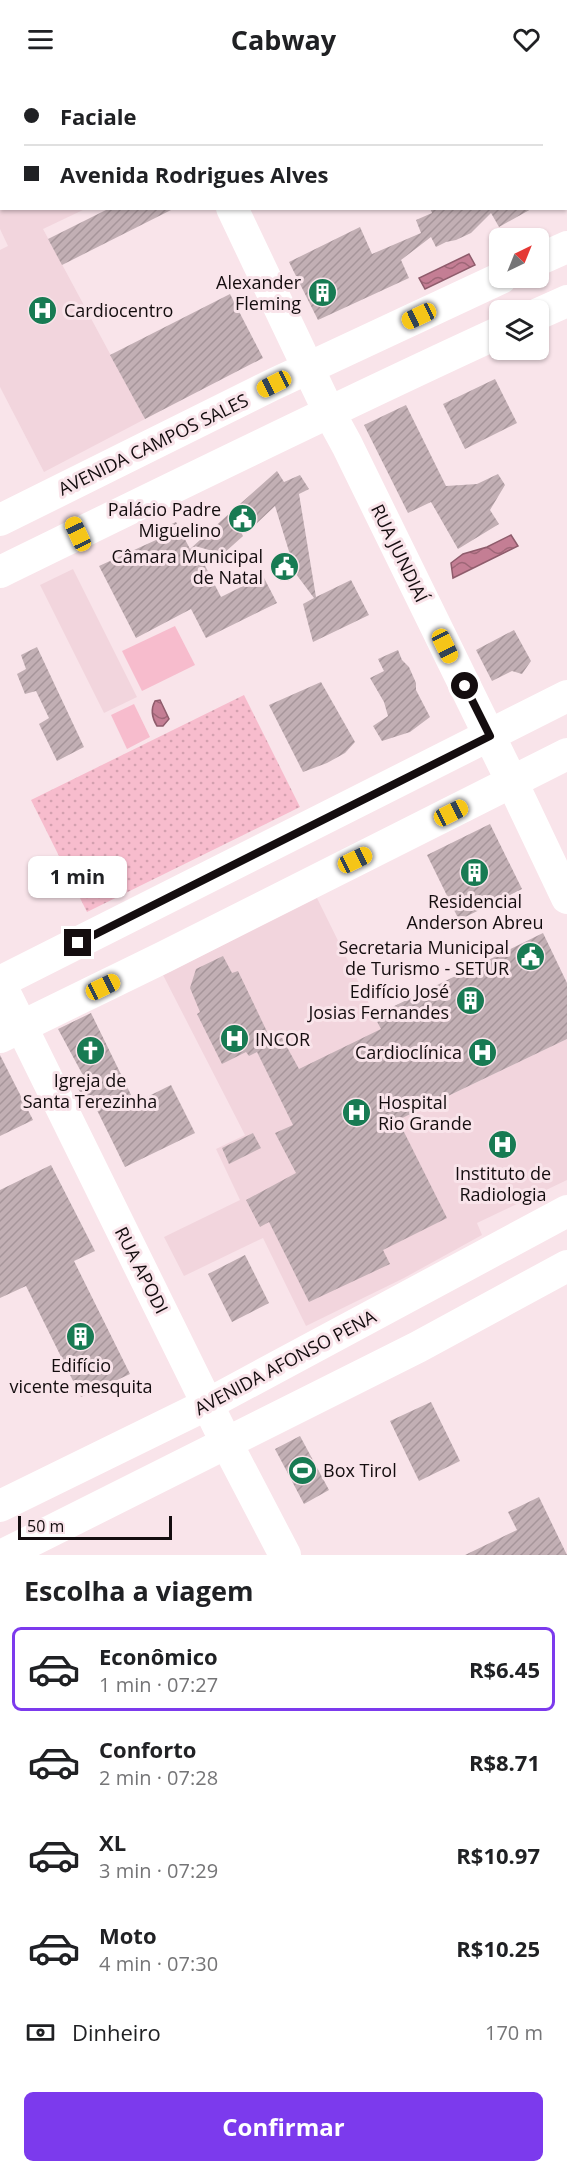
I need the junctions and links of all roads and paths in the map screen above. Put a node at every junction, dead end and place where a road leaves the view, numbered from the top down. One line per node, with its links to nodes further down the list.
1 (233, 210): 8 (main road, RUA JUNDIAÍ)
2 (567, 247): 3 (main road)
3 (549, 255)
4 (489, 284): 8 (main road, AVENIDA CAMPOS SALES)
5 (567, 301): 6 (main road)
6 (549, 309)
7 (489, 337): 9 (main road)
8 (308, 367): 9 (main road, RUA JUNDIAÍ); 10 (main road, AVENIDA CAMPOS SALES)
9 (328, 412): 12 (main road); 15 (main road, RUA JUNDIAÍ)
10 (58, 491): 11 (main road, AVENIDA CAMPOS SALES); 12 (main road)
11 (0, 520)
12 (78, 534): 13 (main road)
13 (0, 572)
14 (567, 696): 15 (main road)
15 (490, 736): 17 (main road, RUA JUNDIAÍ); 18 (main road)
16 (567, 754): 17 (main road)
17 (512, 782): 19 (main road); 21 (main road, RUA JUNDIAÍ)
18 (316, 823): 19 (main road); 20 (main road)
19 (336, 870): 22 (main road)
20 (176, 894): 22 (main road); 23 (main road)
21 (567, 898)
22 (196, 940): 24 (main road)
23 (0, 983): 24 (main road, RUA APODI)
24 (10, 1032): 29 (main road, RUA APODI)
25 (567, 1211): 26 (main road, AVENIDA AFONSO PENA)
26 (505, 1244): 28 (main road); 29 (main road, AVENIDA AFONSO PENA)
27 (567, 1266): 28 (main road)
28 (527, 1287): 30 (main road)
29 (208, 1404): 30 (main road, RUA APODI); 31 (main road, AVENIDA AFONSO PENA)
30 (226, 1442): 32 (main road); 33 (main road, RUA APODI)
31 (0, 1506)
32 (3, 1555)
33 (285, 1555)

